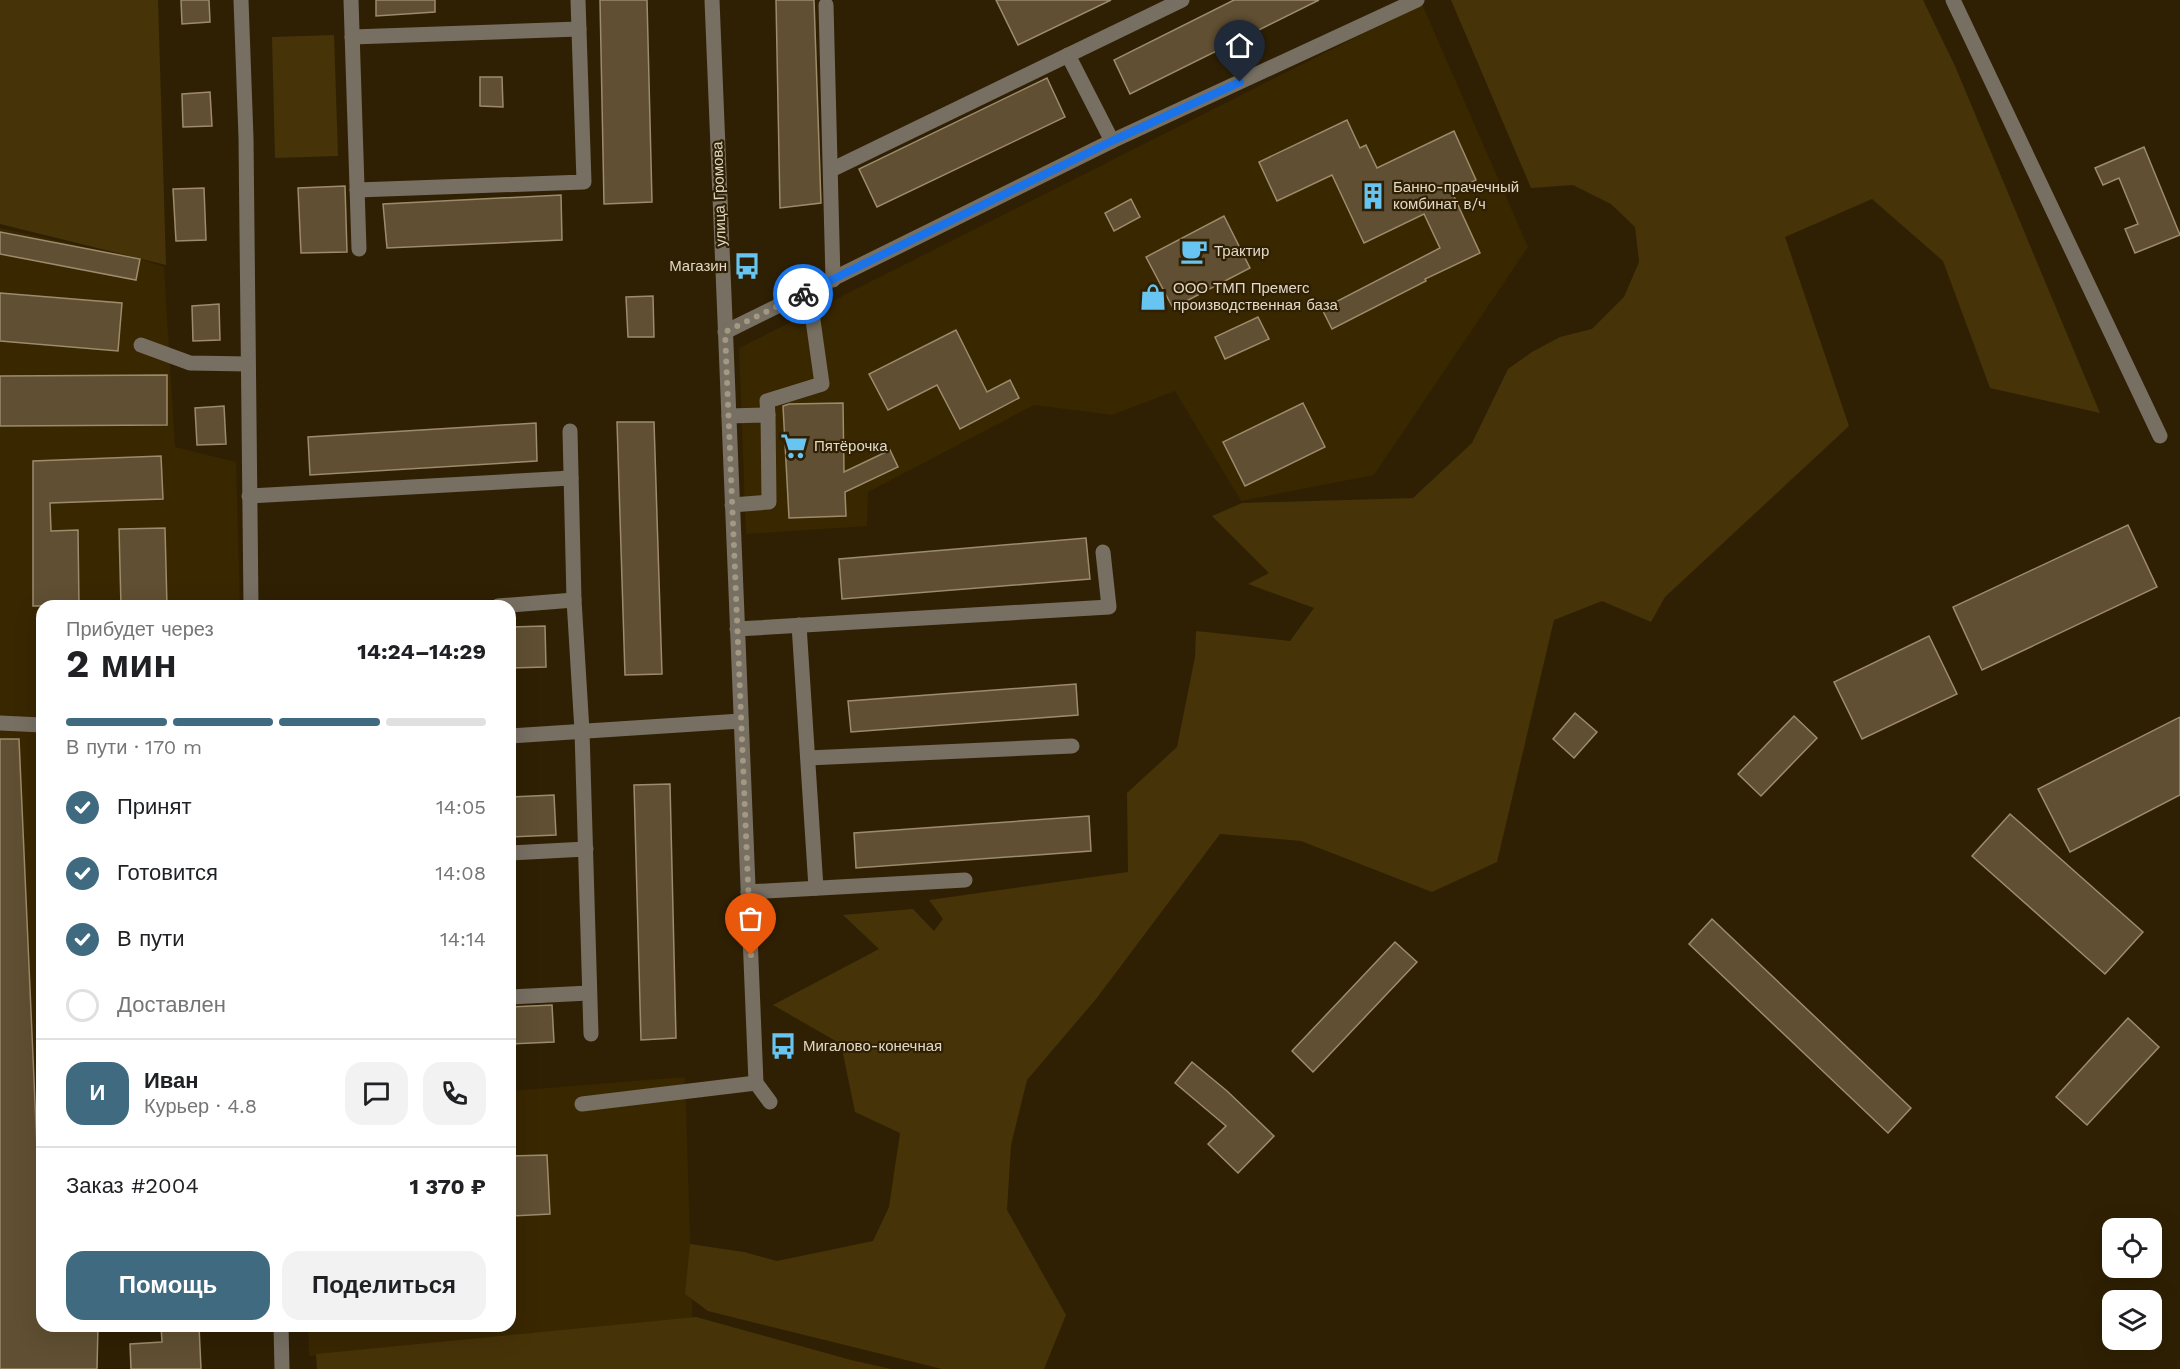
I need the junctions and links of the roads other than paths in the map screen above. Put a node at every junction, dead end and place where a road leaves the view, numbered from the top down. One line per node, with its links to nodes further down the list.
1 (240, 0): 20 (street)
2 (351, 0): 10 (street)
3 (578, 0): 9 (street)
4 (712, 0): 18 (street, улица Громова)
5 (1182, 0): 11 (street)
6 (1417, 0): 12 (street)
7 (1953, 0): 24 (street)
8 (829, 2): 13 (street)
9 (579, 29): 10 (street); 14 (street)
10 (352, 37): 14 (street)
11 (1068, 55): 12 (street); 13 (street)
12 (1112, 141): 16 (street)
13 (831, 170): 16 (street)
14 (357, 190): 15 (street)
15 (359, 249)
16 (833, 280): 17 (street)
17 (809, 292): 18 (street); 22 (street)
18 (725, 332): 21 (street, улица Громова)
19 (141, 345): 20 (street)
20 (248, 364): 26 (street)
21 (729, 416): 22 (street); 27 (street, улица Громова)
22 (768, 416): 27 (street)
23 (570, 431): 25 (street)
24 (2160, 436)
25 (572, 478): 26 (street); 30 (street)
26 (249, 496): 29 (street)
27 (732, 505): 33 (street, улица Громова)
28 (1103, 552): 32 (street)
29 (251, 600)
30 (574, 600): 31 (street); 37 (street)
31 (516, 605)
32 (799, 626): 33 (street); 40 (street)
33 (737, 629): 34 (street, улица Громова)
34 (741, 721): 37 (street); 45 (street, улица Громова)
35 (0, 723): 36 (street)
36 (36, 725)
37 (582, 731): 38 (street); 41 (street)
38 (516, 736)
39 (1072, 746): 40 (street)
40 (808, 758): 44 (street)
41 (586, 849): 42 (street); 46 (street)
42 (516, 853)
43 (965, 880): 44 (street)
44 (816, 888): 45 (street)
45 (748, 892): 49 (street, улица Громова)
46 (589, 993): 47 (street); 48 (street)
47 (516, 997)
48 (591, 1034)
49 (756, 1083): 50 (street); 51 (street)
50 (770, 1102)
51 (582, 1104)
52 (281, 1332): 53 (street)
53 (282, 1369)

